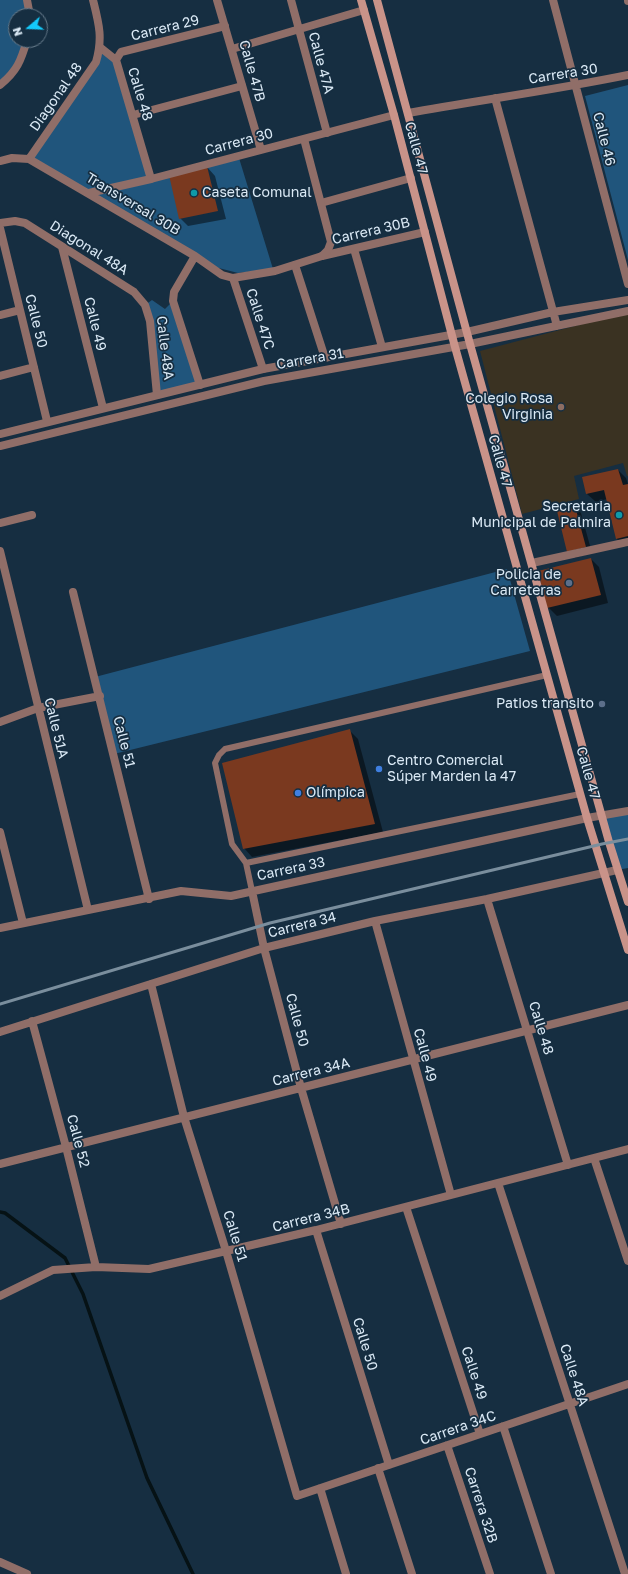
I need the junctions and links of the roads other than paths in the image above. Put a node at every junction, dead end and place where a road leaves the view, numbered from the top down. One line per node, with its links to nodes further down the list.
1 (93, 0): 11 (street)
2 (217, 0): 8 (street, Calle 47B)
3 (291, 0): 9 (street, Calle 47A)
4 (361, 0): 7 (main road, Calle 47)
5 (377, 0): 19 (main road, Calle 47)
6 (553, 0): 17 (street, Calle 46)
7 (364, 10): 9 (street); 21 (main road, Calle 47)
8 (225, 26): 12 (street, Calle 47B); 13 (street, Carrera 29)
9 (298, 28): 12 (street); 22 (street, Calle 47A)
10 (25, 48): 15 (street)
11 (101, 48): 13 (street, Calle 48); 25 (street, Diagonal 48)
12 (232, 49): 16 (street, Calle 47B)
13 (116, 60): 20 (street, Calle 48)
14 (628, 75): 17 (street, Carrera 30)
15 (0, 85)
16 (242, 86): 20 (street); 24 (street, Calle 47B)
17 (577, 86): 18 (street, Carrera 30); 41 (street, Calle 46)
18 (495, 98): 19 (street, Carrera 30); 46 (street)
19 (408, 113): 49 (main road, Calle 47)
20 (133, 115): 28 (street, Calle 48)
21 (394, 115): 22 (street, Carrera 30); 27 (main road, Calle 47)
22 (327, 133): 23 (street, Carrera 30)
23 (304, 139): 24 (street, Carrera 30); 30 (street)
24 (261, 150): 28 (street, Carrera 30)
25 (29, 159): 26 (street); 29 (street, Transversal 30B)
26 (0, 161)
27 (411, 178): 30 (street); 33 (main road, Calle 47)
28 (151, 179): 29 (street, Carrera 30)
29 (89, 193): 37 (street, Transversal 30B)
30 (321, 203): 36 (street)
31 (0, 223): 34 (street, Diagonal 48A)
32 (0, 228): 44 (street, Calle 50)
33 (425, 232): 35 (street, Carrera 30B); 50 (main road, Calle 47)
34 (62, 247): 43 (street, Diagonal 48A); 62 (street, Calle 49)
35 (354, 249): 36 (street, Carrera 30B); 52 (street)
36 (325, 253): 38 (street, Carrera 30B)
37 (195, 256): 39 (street, Transversal 30B); 60 (street)
38 (295, 265): 40 (street, Carrera 30B); 55 (street)
39 (222, 275): 40 (street, Carrera 30B)
40 (233, 278): 58 (street, Calle 47C)
41 (628, 284)
42 (628, 300): 46 (street, Carrera 31)
43 (145, 304): 61 (street, Calle 48A)
44 (20, 310): 47 (street); 56 (street, Calle 50)
45 (628, 310): 48 (street, Carrera 31)
46 (553, 312): 48 (street); 49 (street, Carrera 31)
47 (0, 315)
48 (557, 326): 51 (street, Carrera 31)
49 (467, 332): 50 (street, Carrera 31); 51 (main road, Calle 47)
50 (453, 334): 52 (street, Carrera 31); 53 (main road, Calle 47)
51 (470, 344): 53 (street, Carrera 31); 70 (main road, Calle 47)
52 (382, 347): 54 (street, Carrera 31)
53 (455, 347): 57 (street, Carrera 31); 72 (main road, Calle 47)
54 (336, 356): 55 (street, Carrera 31); 57 (street)
55 (325, 358): 58 (street, Carrera 31)
56 (34, 367): 59 (street); 63 (street, Calle 50)
57 (338, 367): 65 (street, Carrera 31)
58 (263, 369): 60 (street, Carrera 31)
59 (0, 376)
60 (200, 384): 61 (street, Carrera 31)
61 (157, 395): 62 (street, Carrera 31)
62 (102, 408): 63 (street, Carrera 31)
63 (47, 421): 64 (street, Carrera 31)
64 (0, 434)
65 (0, 446)
66 (32, 515): 67 (street)
67 (0, 523)
68 (628, 542): 70 (street)
69 (0, 551): 74 (street, Calle 51A)
70 (532, 563): 78 (main road, Calle 47)
71 (73, 592): 73 (street, Calle 51)
72 (547, 675): 76 (main road, Calle 47); 81 (lane)
73 (100, 696): 74 (street); 85 (street, Calle 51)
74 (38, 708): 75 (street); 88 (street, Calle 51A)
75 (0, 722)
76 (580, 794): 79 (main road, Calle 47); 81 (lane)
77 (628, 811): 78 (street)
78 (602, 815): 79 (street); 82 (main road, Calle 47)
79 (587, 818): 83 (main road, Calle 47); 84 (street, Carrera 33)
80 (0, 832): 90 (street)
81 (246, 863): 84 (lane)
82 (617, 870): 83 (street, Carrera 34); 87 (main road, Calle 47)
83 (603, 873): 86 (street, Carrera 34); 93 (main road, Calle 47)
84 (252, 891): 85 (street, Carrera 33); 92 (street, Calle 50)
85 (149, 898): 88 (street, Carrera 33)
86 (487, 899): 89 (street, Carrera 34); 97 (street, Calle 48)
87 (628, 902)
88 (88, 910): 90 (street, Carrera 33)
89 (375, 921): 92 (street, Carrera 34); 99 (street, Calle 49)
90 (23, 923): 91 (street, Carrera 33)
91 (0, 928)
92 (264, 948): 94 (street, Carrera 34); 100 (street, Calle 50)
93 (628, 950)
94 (151, 984): 96 (street, Carrera 34); 101 (street, Calle 51)
95 (628, 1005): 97 (street, Carrera 34A)
96 (32, 1021): 98 (street, Carrera 34); 102 (street, Calle 52)
97 (528, 1030): 99 (street, Carrera 34A); 106 (street, Calle 48)
98 (0, 1032)
99 (412, 1059): 100 (street, Carrera 34A); 108 (street, Calle 49)
100 (301, 1088): 101 (street, Carrera 34A); 110 (street, Calle 50)
101 (184, 1117): 102 (street, Carrera 34A); 112 (street, Calle 51)
102 (66, 1147): 105 (street, Carrera 34A); 114 (street, Calle 52)
103 (628, 1149): 104 (street, Carrera 34B)
104 (594, 1158): 106 (street, Carrera 34B); 113 (street)
105 (0, 1164)
106 (568, 1165): 107 (street, Carrera 34B)
107 (498, 1184): 108 (street, Carrera 34B); 117 (street, Calle 48A)
108 (451, 1196): 109 (street, Carrera 34B)
109 (406, 1207): 110 (street, Carrera 34B); 119 (street, Calle 49)
110 (341, 1224): 111 (street, Carrera 34B)
111 (316, 1230): 112 (street, Carrera 34B); 121 (street, Calle 50)
112 (226, 1251): 114 (street, Carrera 34B); 124 (street, Calle 51)
113 (628, 1261)
114 (96, 1268): 115 (street, Carrera 34B)
115 (0, 1296)
116 (628, 1384): 117 (street, Carrera 34C)
117 (570, 1404): 118 (street, Carrera 34C); 126 (street, Calle 48A)
118 (503, 1426): 119 (street, Carrera 34C); 131 (street)
119 (480, 1434): 120 (street, Carrera 34C)
120 (447, 1445): 121 (street, Carrera 34C); 130 (street, Carrera 32B)
121 (389, 1465): 122 (street, Carrera 34C)
122 (378, 1468): 123 (street, Carrera 34C); 129 (street)
123 (320, 1488): 124 (street, Carrera 34C); 128 (street)
124 (297, 1496)
125 (0, 1562): 127 (street)
126 (625, 1573)
127 (27, 1574)
128 (346, 1574)
129 (412, 1574)
130 (490, 1574)
131 (551, 1574)

